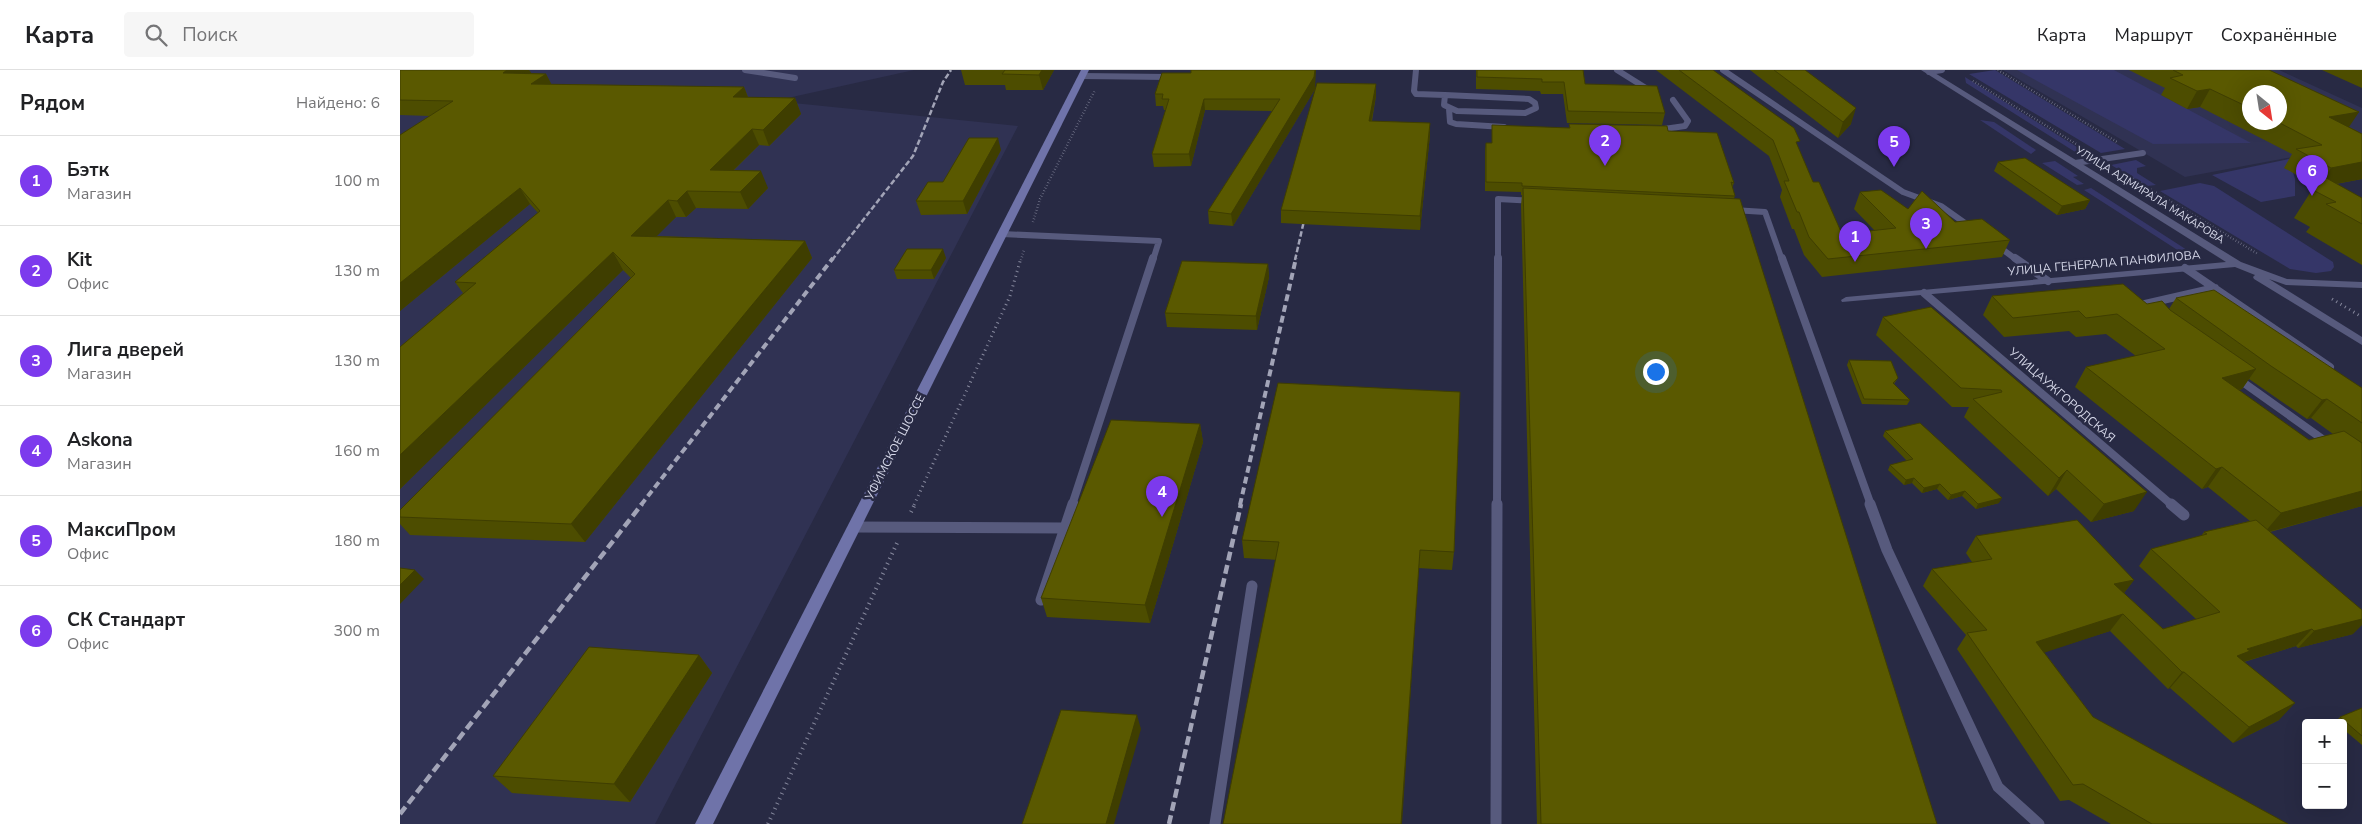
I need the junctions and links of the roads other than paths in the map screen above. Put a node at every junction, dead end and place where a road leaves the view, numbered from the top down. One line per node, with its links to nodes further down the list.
1 (745, 70): 9 (lane)
2 (1416, 70): 11 (lane)
3 (1617, 70): 10 (lane)
4 (1723, 70): 20 (lane)
5 (1942, 70): 6 (lane)
6 (1927, 71): 17 (street, УЛИЦА АДМИРАЛА МАКАРОВА)
7 (1083, 73): 8 (lane); 21 (main road, УФИМСКОЕ ШОССЕ)
8 (1168, 77)
9 (795, 78)
10 (1649, 90)
11 (1445, 96): 13 (lane); 13 (lane)
12 (1672, 100): 15 (lane)
13 (1449, 109): 14 (lane)
14 (1507, 127)
15 (1646, 129)
16 (2140, 153): 17 (lane)
17 (2075, 163): 23 (street, УЛИЦА АДМИРАЛА МАКАРОВА)
18 (1547, 202): 42 (lane)
19 (1725, 210): 43 (lane)
20 (1980, 233)
21 (1002, 234): 36 (main road, УФИМСКОЕ ШОССЕ); 37 (lane)
22 (1987, 238): 25 (lane)
23 (2236, 264): 24 (street, УЛИЦА ГЕНЕРАЛА ПАНФИЛОВА); 26 (street, УЛИЦА ГЕНЕРАЛА ПАНФИЛОВА); 31 (street, УЛИЦА АДМИРАЛА МАКАРОВА)
24 (2185, 268): 25 (street, УЛИЦА ГЕНЕРАЛА ПАНФИЛОВА); 27 (lane)
25 (2048, 281): 28 (street, УЛИЦА ГЕНЕРАЛА ПАНФИЛОВА)
26 (2362, 285)
27 (2214, 288): 30 (lane); 33 (lane)
28 (1924, 293): 29 (street, УЛИЦА ГЕНЕРАЛА ПАНФИЛОВА); 35 (lane, УЛИЦАУЖГОРОДСКАЯ)
29 (1846, 300)
30 (2156, 317)
31 (2362, 342)
32 (2226, 371): 34 (lane)
33 (2338, 372)
34 (2332, 446)
35 (2184, 515)
36 (855, 527): 37 (lane); 40 (main road, УФИМСКОЕ ШОССЕ)
37 (1064, 528): 39 (lane)
38 (1252, 586): 41 (lane)
39 (1041, 600)
40 (704, 824)
41 (1215, 824)
42 (1496, 824)
43 (2039, 824)

